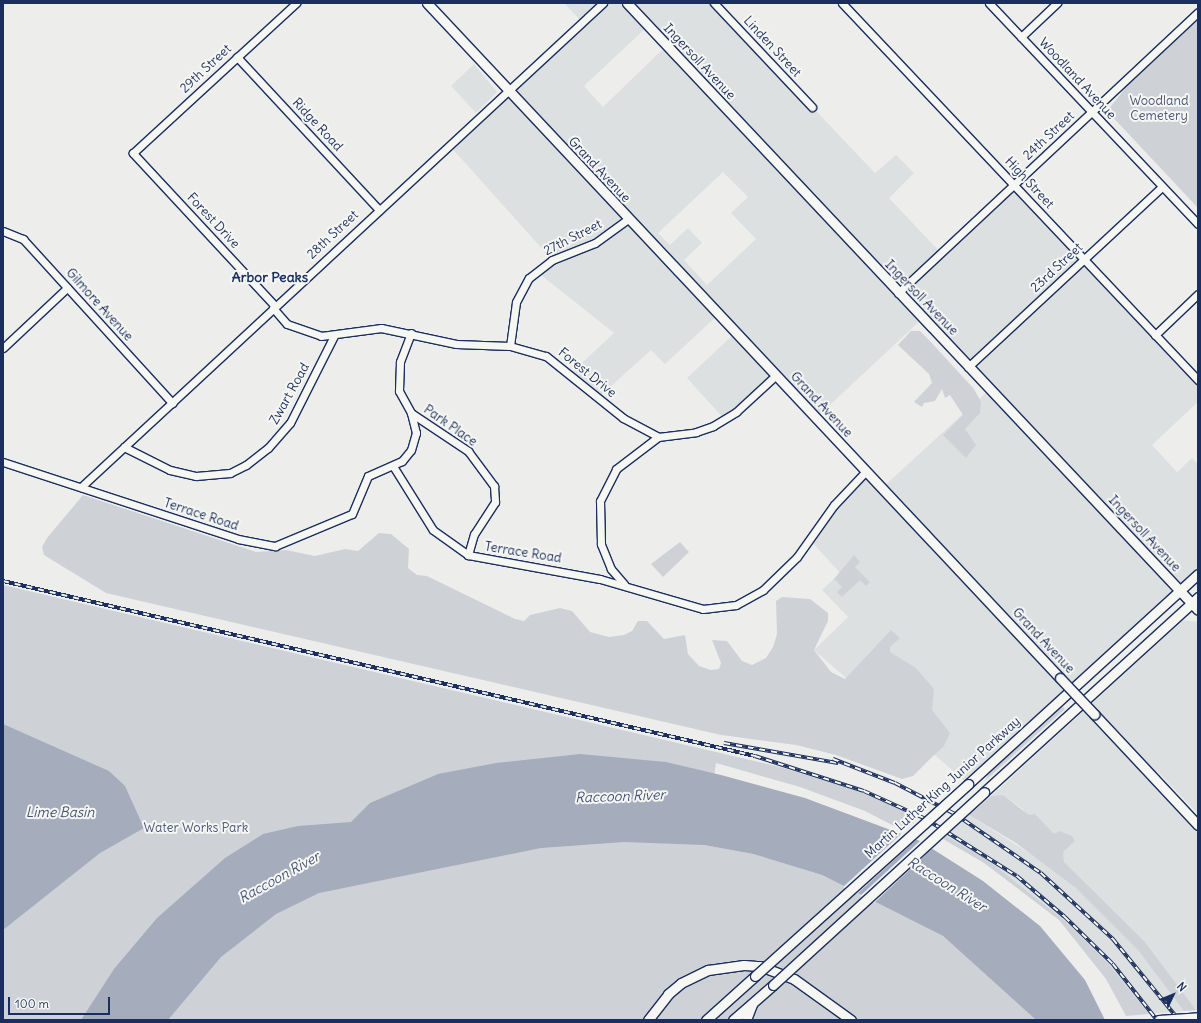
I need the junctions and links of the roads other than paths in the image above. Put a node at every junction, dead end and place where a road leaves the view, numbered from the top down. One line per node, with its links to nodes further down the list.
1 (296, 3): 11 (street, 29th Street)
2 (427, 3): 12 (main road, Grand Avenue)
3 (603, 3): 12 (street, 28th Street)
4 (627, 3): 24 (main road, Ingersoll Avenue)
5 (714, 3): 13 (street, Linden Street)
6 (842, 3): 16 (street, High Street)
7 (989, 3): 10 (street, Woodland Avenue)
8 (1057, 3): 10 (street)
9 (1198, 12): 14 (street, 24th Street)
10 (1021, 37): 14 (street, Woodland Avenue)
11 (237, 57): 15 (street, 29th Street); 18 (street, Ridge Road)
12 (508, 90): 18 (street, 28th Street); 19 (main road, Grand Avenue)
13 (812, 107)
14 (1092, 112): 16 (street, 24th Street); 17 (street, Woodland Avenue)
15 (133, 153): 26 (street, Forest Drive)
16 (1014, 185): 22 (street, High Street); 24 (street, 24th Street)
17 (1162, 187): 20 (street, Woodland Avenue); 22 (street, 23rd Street)
18 (378, 210): 26 (street, 28th Street)
19 (628, 219): 30 (street, 27th Street); 33 (main road, Grand Avenue)
20 (1198, 224)
21 (3, 231): 23 (street, Gilmore Avenue)
22 (1084, 260): 28 (street, High Street); 32 (street, 23rd Street)
23 (67, 288): 31 (street); 35 (street, Gilmore Avenue)
24 (898, 293): 32 (main road, Ingersoll Avenue)
25 (1198, 294): 28 (street)
26 (274, 307): 29 (street, Forest Drive); 35 (street, 28th Street)
27 (412, 333): 29 (street, Forest Drive); 30 (street, Forest Drive); 36 (street, Park Place)
28 (1155, 334): 34 (street, High Street)
29 (334, 336): 38 (street, Zwart Road)
30 (510, 346): 37 (street, Forest Drive)
31 (3, 348)
32 (968, 367): 46 (main road, Ingersoll Avenue)
33 (775, 376): 37 (street); 41 (main road, Grand Avenue)
34 (1198, 380)
35 (172, 403): 38 (street, 28th Street)
36 (411, 413): 40 (street); 43 (street, Park Place)
37 (658, 437): 45 (street)
38 (124, 447): 42 (street, 28th Street)
39 (3, 462): 42 (street, Terrace Road)
40 (393, 466): 42 (street, Terrace Road); 43 (street, Terrace Road)
41 (866, 471): 45 (street, Terrace Road); 48 (main road, Grand Avenue, bridge)
42 (82, 487)
43 (468, 555): 45 (street, Terrace Road)
44 (1198, 574): 46 (main road, Martin Luther King Junior Parkway)
45 (624, 585)
46 (1180, 591): 47 (main road, Ingersoll Avenue); 51 (main road, Martin Luther King Junior Parkway, bridge)
47 (1196, 603): 49 (main road, bridge)
48 (1198, 825)
49 (753, 1003): 53 (main road); 54 (main road)
50 (1198, 1016): 56 (main road, bridge)
51 (709, 1019)
52 (648, 1020): 55 (main road)
53 (733, 1020)
54 (746, 1020)
55 (852, 1020)
56 (1159, 1020)

